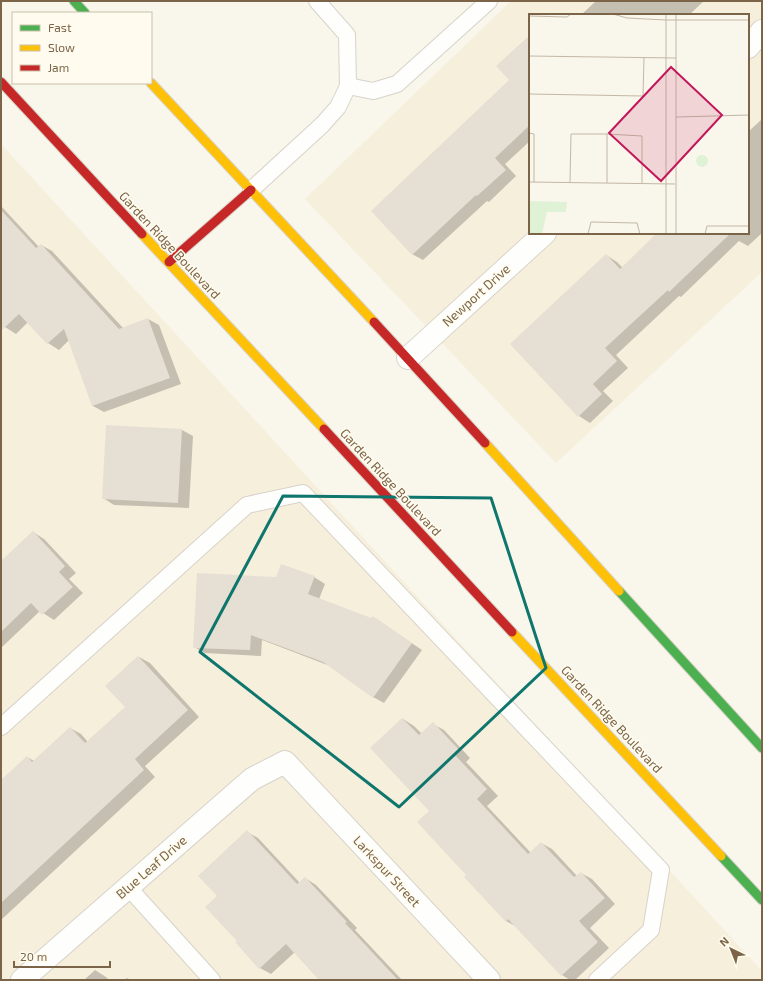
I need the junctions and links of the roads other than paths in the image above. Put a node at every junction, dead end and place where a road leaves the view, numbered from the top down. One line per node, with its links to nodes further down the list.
1 (74, 1): 4 (main road)
2 (317, 1): 9 (lane)
3 (489, 1): 9 (lane)
4 (85, 12)
5 (762, 31): 6 (street)
6 (749, 46)
7 (1, 82): 12 (main road, Garden Ridge Boulevard)
8 (152, 84): 10 (main road)
9 (348, 86): 10 (lane)
10 (251, 190): 12 (main road); 13 (main road)
11 (544, 234): 13 (street, Newport Drive)
12 (169, 262): 18 (main road, Garden Ridge Boulevard)
13 (408, 358): 15 (main road)
14 (1, 727): 22 (lane)
15 (762, 748)
16 (285, 762): 17 (street, Blue Leaf Drive); 21 (street, Larkspur Street)
17 (128, 887): 19 (street, Blue Leaf Drive); 20 (lane)
18 (762, 900)
19 (22, 980)
20 (212, 980)
21 (488, 980)
22 (597, 980)

